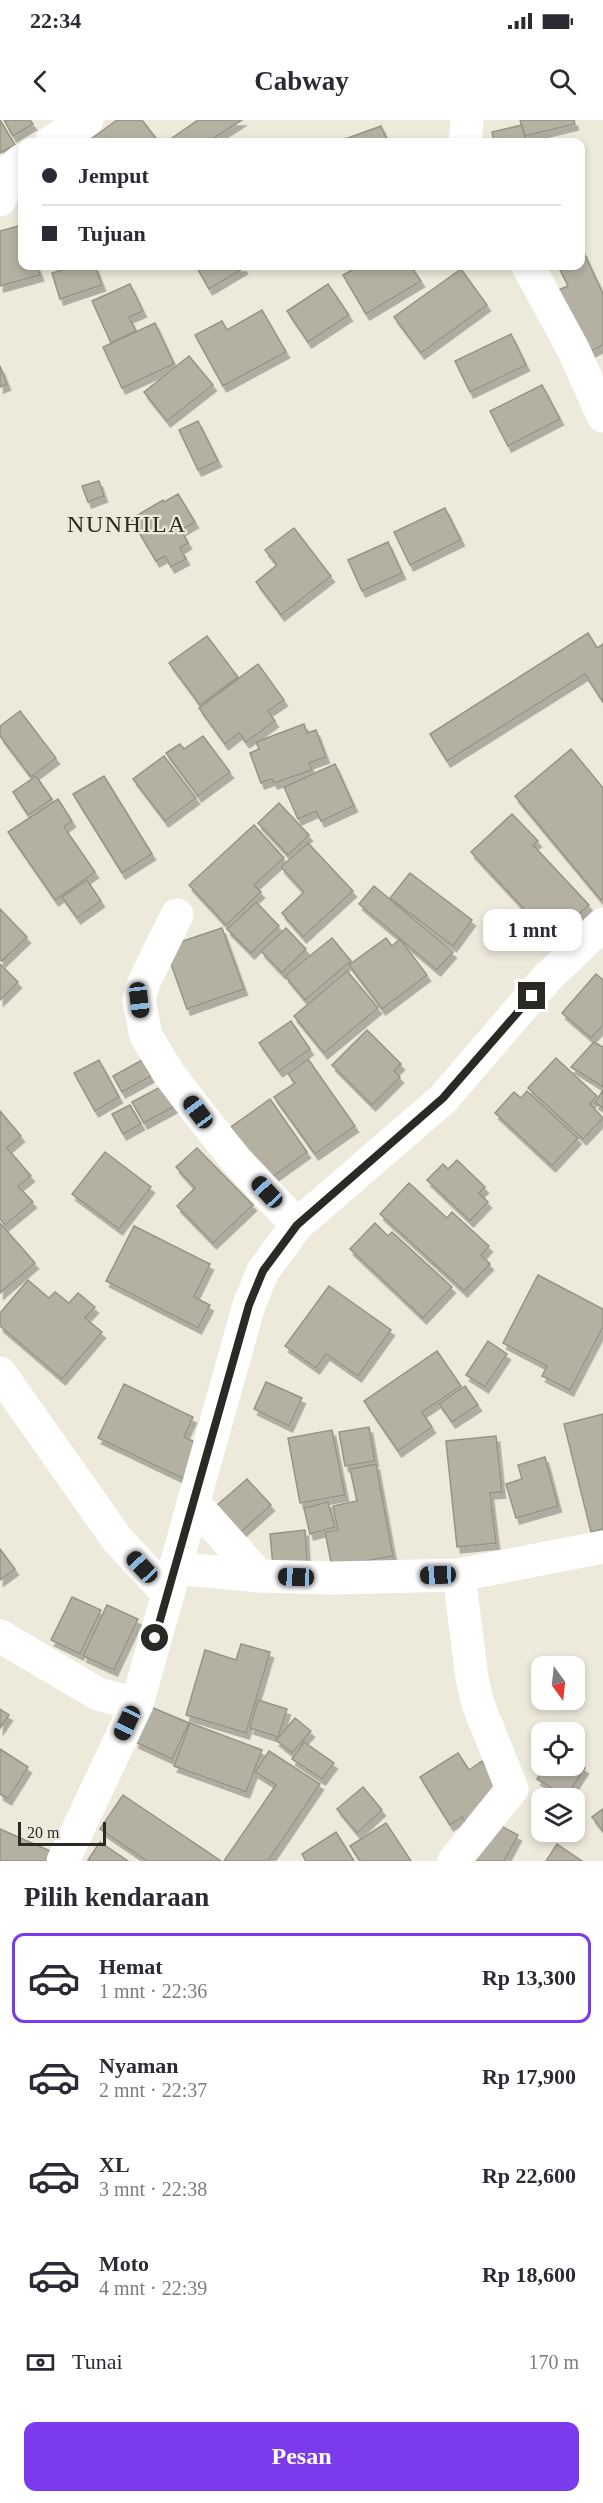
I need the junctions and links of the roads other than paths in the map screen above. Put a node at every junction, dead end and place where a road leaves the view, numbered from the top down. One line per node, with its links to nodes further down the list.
1 (87, 120): 3 (street)
2 (467, 120): 4 (street)
3 (58, 138)
4 (465, 138)
5 (18, 163): 6 (street)
6 (0, 200)
7 (530, 270): 8 (street)
8 (603, 416)
9 (177, 915): 11 (street)
10 (603, 924): 11 (street)
11 (297, 1225): 13 (street)
12 (0, 1373): 17 (street)
13 (193, 1502): 16 (street); 17 (street)
14 (603, 1547): 15 (street)
15 (459, 1575): 16 (street); 21 (street)
16 (259, 1576): 17 (street)
17 (171, 1581): 19 (street)
18 (0, 1635): 19 (street)
19 (136, 1704): 20 (street)
20 (63, 1861)
21 (454, 1861)

